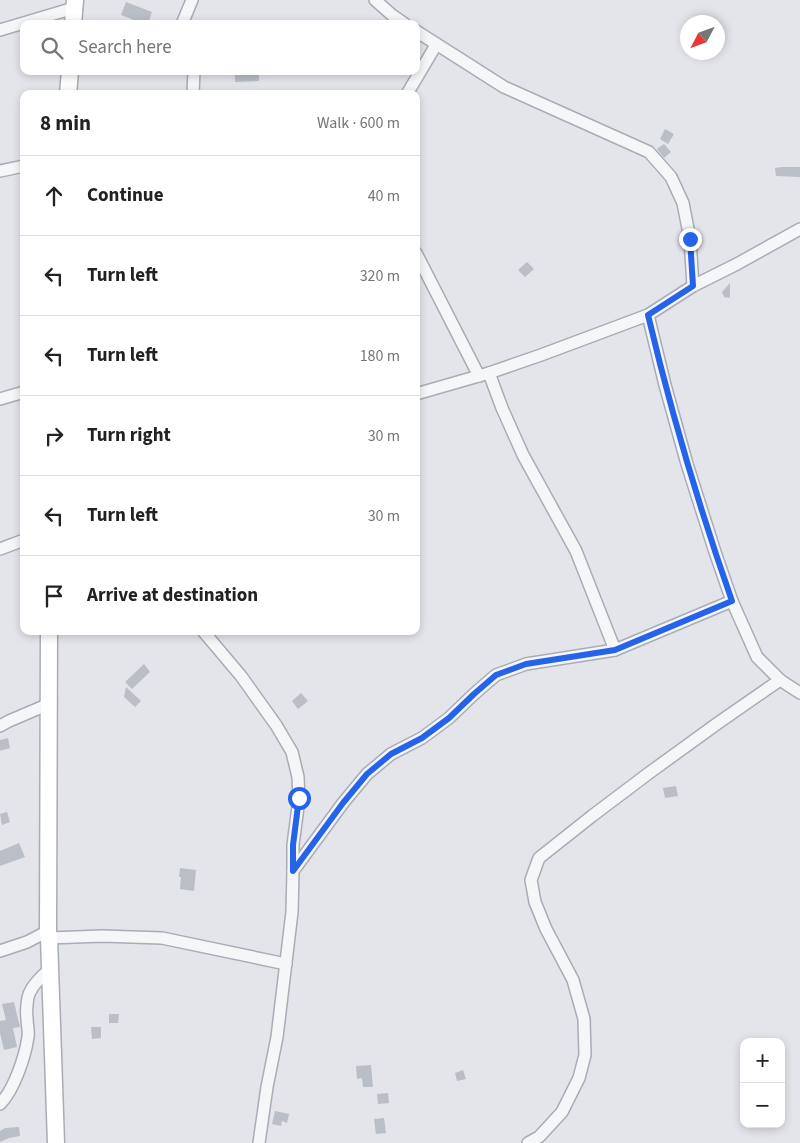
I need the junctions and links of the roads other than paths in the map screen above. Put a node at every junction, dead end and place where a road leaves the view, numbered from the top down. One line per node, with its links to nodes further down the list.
1 (192, 0): 5 (street)
2 (375, 0): 6 (street)
3 (74, 11): 4 (street)
4 (39, 20)
5 (184, 20)
6 (399, 20)
7 (20, 25): 8 (street)
8 (0, 30)
9 (420, 34): 10 (street)
10 (436, 45): 11 (street); 22 (street)
11 (420, 72)
12 (70, 75): 15 (main road)
13 (194, 75): 16 (street)
14 (418, 75): 17 (street)
15 (68, 90)
16 (193, 90)
17 (409, 90)
18 (20, 167): 19 (street)
19 (0, 171)
20 (800, 229): 22 (street)
21 (420, 259): 24 (street)
22 (693, 286): 23 (street)
23 (648, 315): 24 (street); 30 (street)
24 (484, 375): 26 (street); 33 (street)
25 (20, 393): 27 (street)
26 (420, 393)
27 (0, 399)
28 (20, 542): 29 (street)
29 (0, 549)
30 (732, 601): 33 (street); 34 (street)
31 (49, 635): 36 (main road)
32 (206, 635): 38 (street)
33 (615, 650): 38 (street)
34 (780, 680): 35 (street); 46 (street)
35 (800, 693)
36 (49, 704): 37 (street); 39 (main road)
37 (0, 726)
38 (293, 871): 41 (street)
39 (49, 934): 40 (street); 41 (street); 42 (main road)
40 (0, 951)
41 (286, 964): 45 (street)
42 (50, 969): 43 (street); 44 (main road)
43 (0, 1104)
44 (56, 1143)
45 (259, 1143)
46 (528, 1143)

